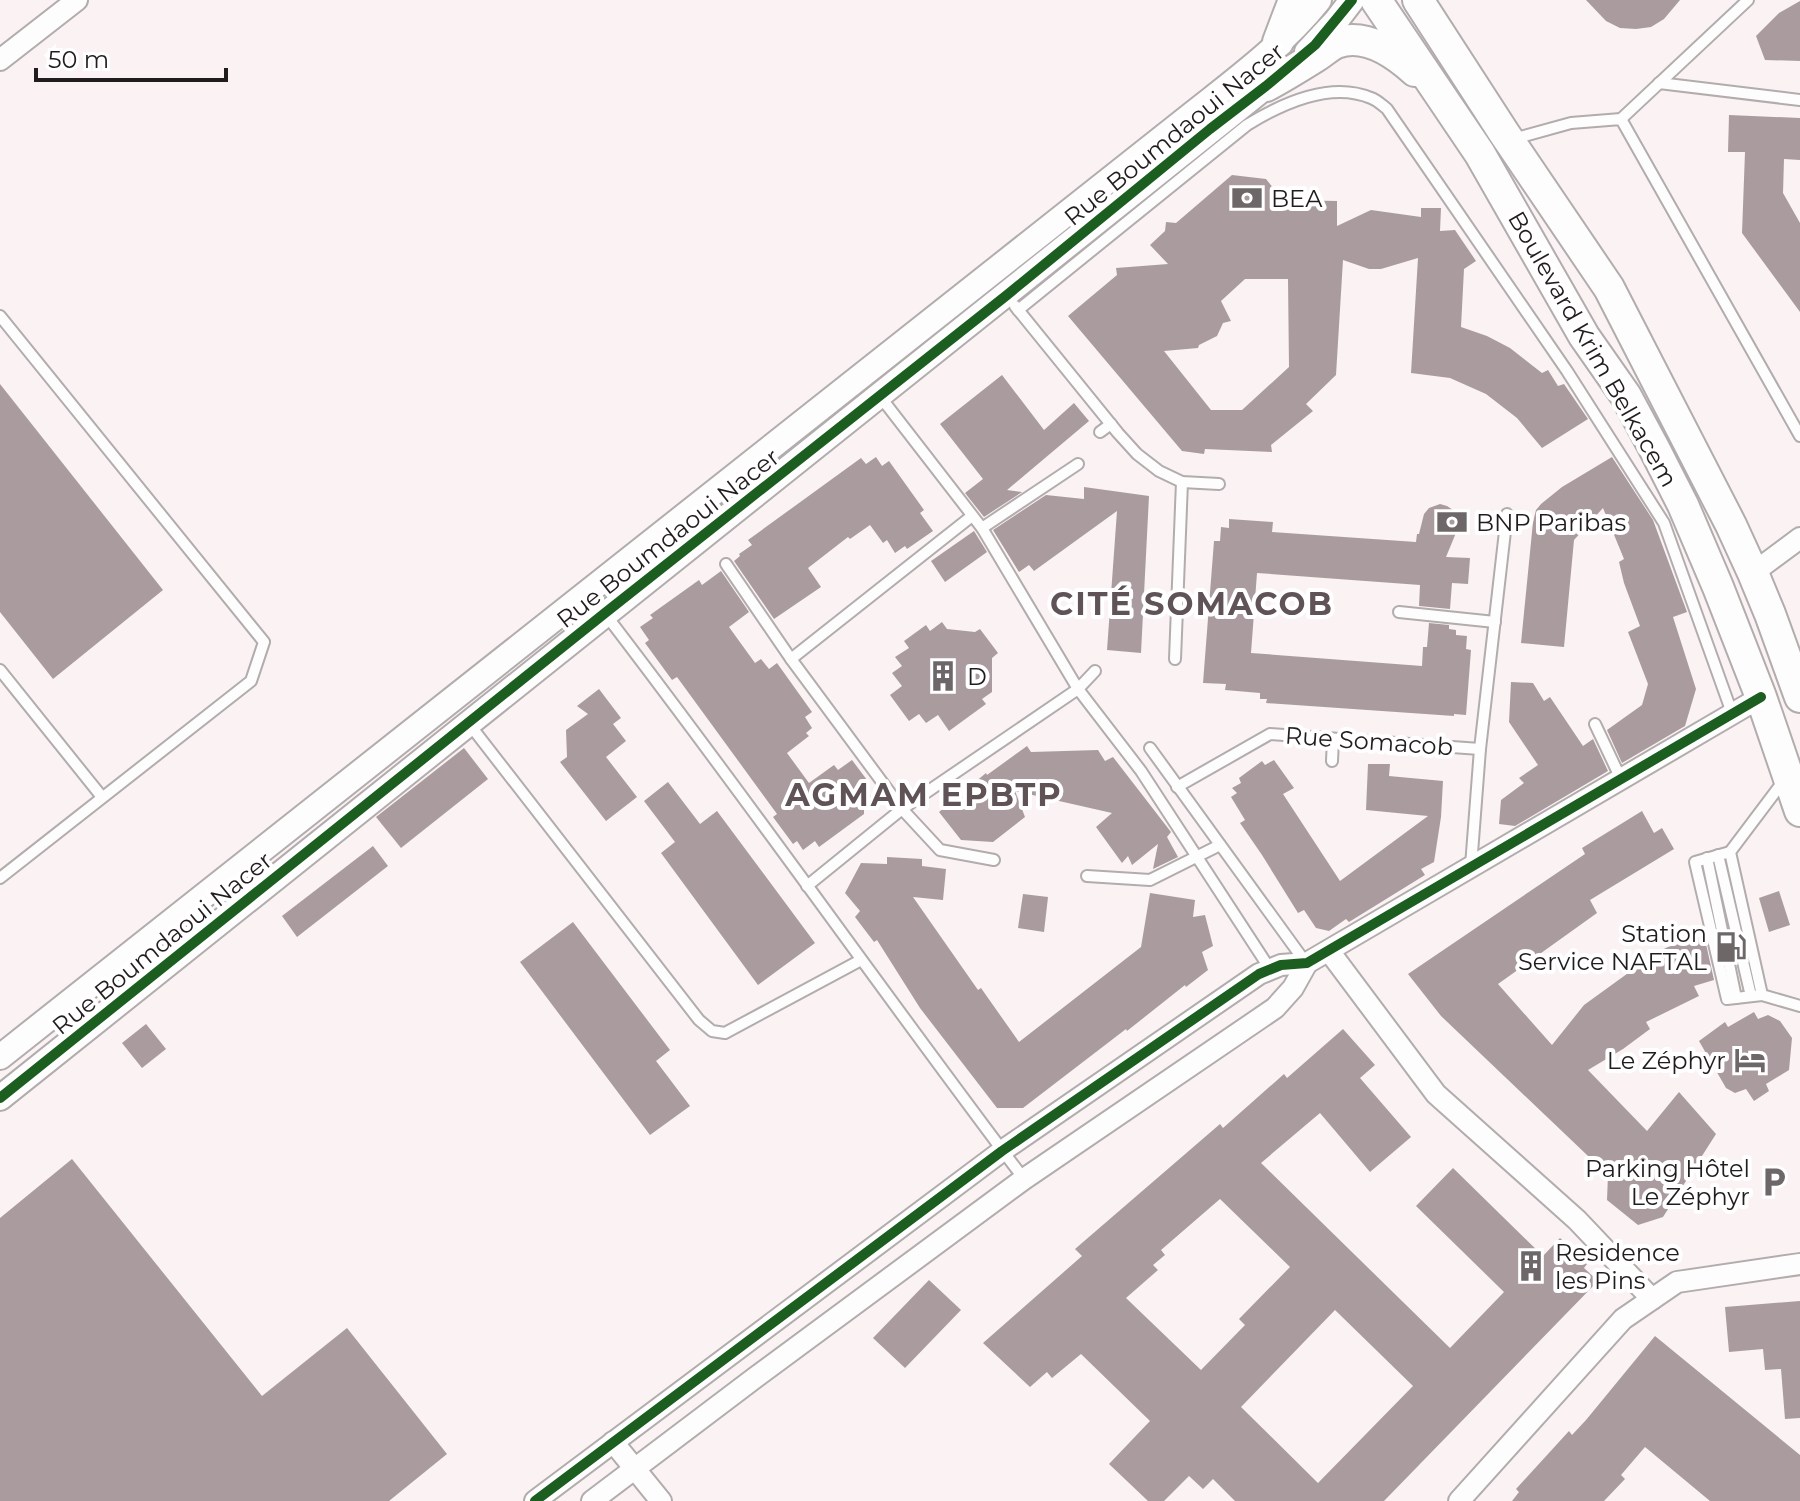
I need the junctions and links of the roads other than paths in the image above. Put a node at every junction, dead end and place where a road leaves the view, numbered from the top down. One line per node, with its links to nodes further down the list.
1 (77, 0): 9 (street)
2 (1294, 0): 8 (main road)
3 (1319, 0): 8 (street, Rue Boumdaoui Nacer)
4 (1352, 0): 11 (street, Rue Boumdaoui Nacer)
5 (1376, 0): 12 (main road, Boulevard Krim Belkacem)
6 (1418, 0): 15 (main road, Boulevard Krim Belkacem)
7 (1748, 0): 10 (lane)
8 (1278, 42): 16 (street, Rue Boumdaoui Nacer)
9 (0, 60)
10 (1659, 83): 13 (lane); 14 (lane)
11 (1266, 86): 12 (main road); 17 (street, Rue Boumdaoui Nacer)
12 (1440, 94): 44 (main road, Boulevard Krim Belkacem)
13 (1800, 100)
14 (1621, 119): 15 (lane); 23 (lane)
15 (1509, 141): 34 (main road, Boulevard Krim Belkacem)
16 (991, 274): 17 (lane); 19 (street, Rue Boumdaoui Nacer)
17 (1012, 302): 20 (street, Rue Boumdaoui Nacer); 21 (lane); 46 (lane)
18 (0, 316): 56 (lane)
19 (863, 374): 20 (lane); 35 (street, Rue Boumdaoui Nacer)
20 (880, 396): 30 (lane); 37 (street, Rue Boumdaoui Nacer)
21 (1111, 424): 22 (lane); 25 (lane)
22 (1100, 432)
23 (1800, 436)
24 (1123, 458): 25 (lane)
25 (1144, 460): 27 (lane)
26 (1078, 464): 31 (lane)
27 (1182, 482): 28 (lane); 40 (lane)
28 (1219, 484)
29 (1507, 514): 38 (lane)
30 (972, 516): 31 (lane); 39 (lane)
31 (982, 528): 43 (lane)
32 (1800, 538): 34 (street)
33 (726, 564): 39 (lane)
34 (1753, 573): 45 (main road, Boulevard Krim Belkacem)
35 (588, 591): 37 (lane); 74 (street, Rue Boumdaoui Nacer)
36 (1399, 612): 38 (lane)
37 (605, 613): 47 (street, Rue Boumdaoui Nacer); 67 (lane)
38 (1495, 622): 51 (lane)
39 (791, 659): 57 (lane)
40 (1175, 659)
41 (0, 670): 56 (lane)
42 (1095, 671): 43 (lane)
43 (1078, 689): 57 (lane); 61 (lane)
44 (1761, 697): 46 (street); 53 (main road, Boulevard Krim Belkacem)
45 (1800, 697)
46 (1732, 713): 54 (street)
47 (468, 723): 69 (lane); 75 (street, Rue Boumdaoui Nacer)
48 (1595, 724): 54 (lane)
49 (1333, 739): 51 (lane, Rue Somacob); 52 (lane); 55 (lane, Rue Somacob)
50 (1150, 748): 55 (lane)
51 (1480, 749): 64 (lane)
52 (1332, 761)
53 (1789, 774): 58 (main road, Boulevard Krim Belkacem); 60 (lane)
54 (1621, 779): 64 (street)
55 (1177, 787): 59 (lane)
56 (102, 797): 66 (lane)
57 (902, 809): 63 (lane); 67 (lane)
58 (1800, 811)
59 (1220, 845): 61 (lane); 70 (lane)
60 (1730, 852): 62 (lane); 72 (lane)
61 (1197, 857): 65 (lane); 71 (lane)
62 (1713, 857): 72 (lane); 72 (lane)
63 (994, 860)
64 (1471, 866): 68 (street)
65 (1087, 876)
66 (0, 878)
67 (807, 886): 69 (lane)
68 (1329, 951): 70 (street); 79 (street)
69 (861, 960): 76 (lane)
70 (1307, 963): 71 (street); 77 (street)
71 (1270, 969): 76 (street)
72 (1756, 996): 73 (lane)
73 (1800, 1006)
74 (0, 1057)
75 (0, 1098)
76 (1002, 1151): 77 (lane); 80 (street)
77 (1024, 1179): 81 (street)
78 (1799, 1265): 79 (street)
79 (1652, 1299): 82 (street)
80 (613, 1442): 81 (street); 83 (street)
81 (634, 1470): 84 (street); 85 (street)
82 (1461, 1500)
83 (535, 1501)
84 (592, 1501)
85 (661, 1501)

